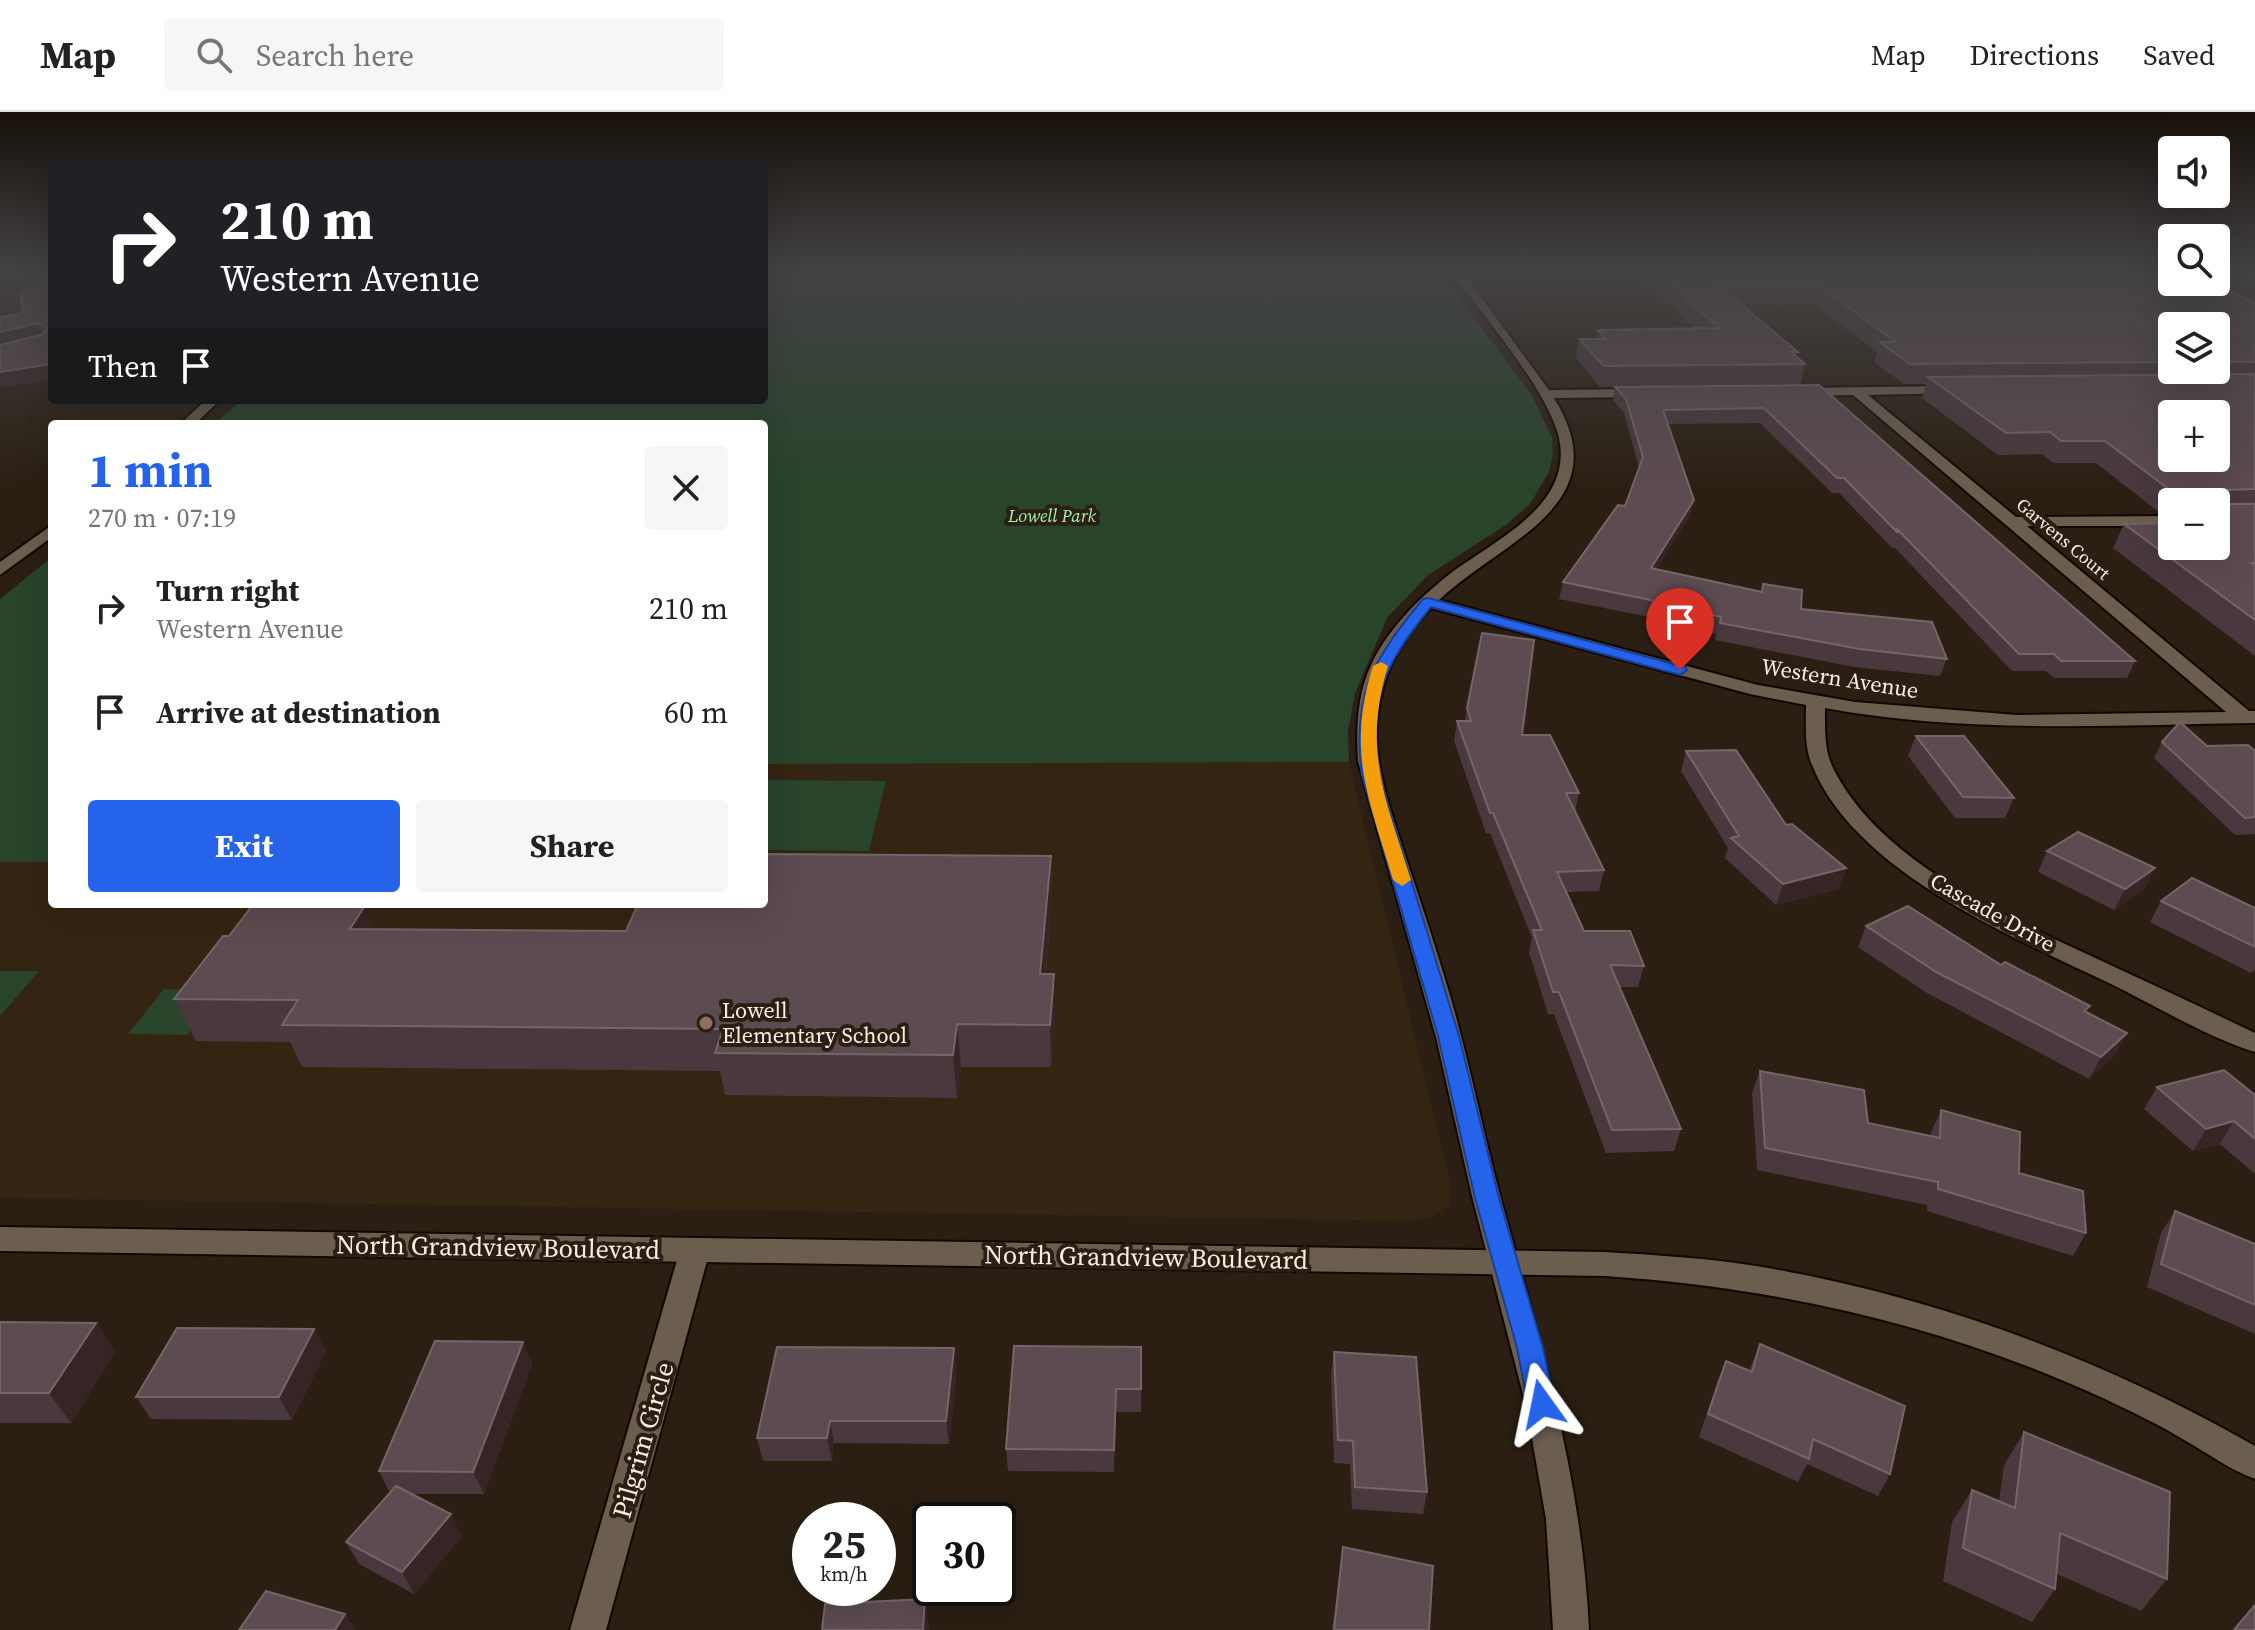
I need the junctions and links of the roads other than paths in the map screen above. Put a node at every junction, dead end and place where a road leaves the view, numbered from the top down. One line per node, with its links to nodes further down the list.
1 (1508, 342): 6 (street)
2 (1968, 390): 3 (street)
3 (1856, 391): 4 (street); 10 (street, Garvens Court)
4 (1780, 392)
5 (1660, 393): 6 (street)
6 (1547, 394): 13 (street)
7 (210, 404): 8 (street)
8 (192, 420)
9 (2158, 521): 10 (street)
10 (2012, 522): 15 (street, Garvens Court)
11 (48, 533): 12 (street)
12 (0, 570)
13 (1428, 602): 14 (street, Western Avenue); 19 (street)
14 (1815, 702): 15 (street, Western Avenue); 16 (street, Cascade Drive)
15 (2250, 717)
16 (2255, 1043)
17 (0, 1239): 18 (street, North Grandview Boulevard)
18 (695, 1250): 19 (street, North Grandview Boulevard); 21 (street, Pilgrim Circle)
19 (1507, 1262): 20 (street, North Grandview Boulevard); 22 (street)
20 (2255, 1464)
21 (588, 1630)
22 (1571, 1630)

